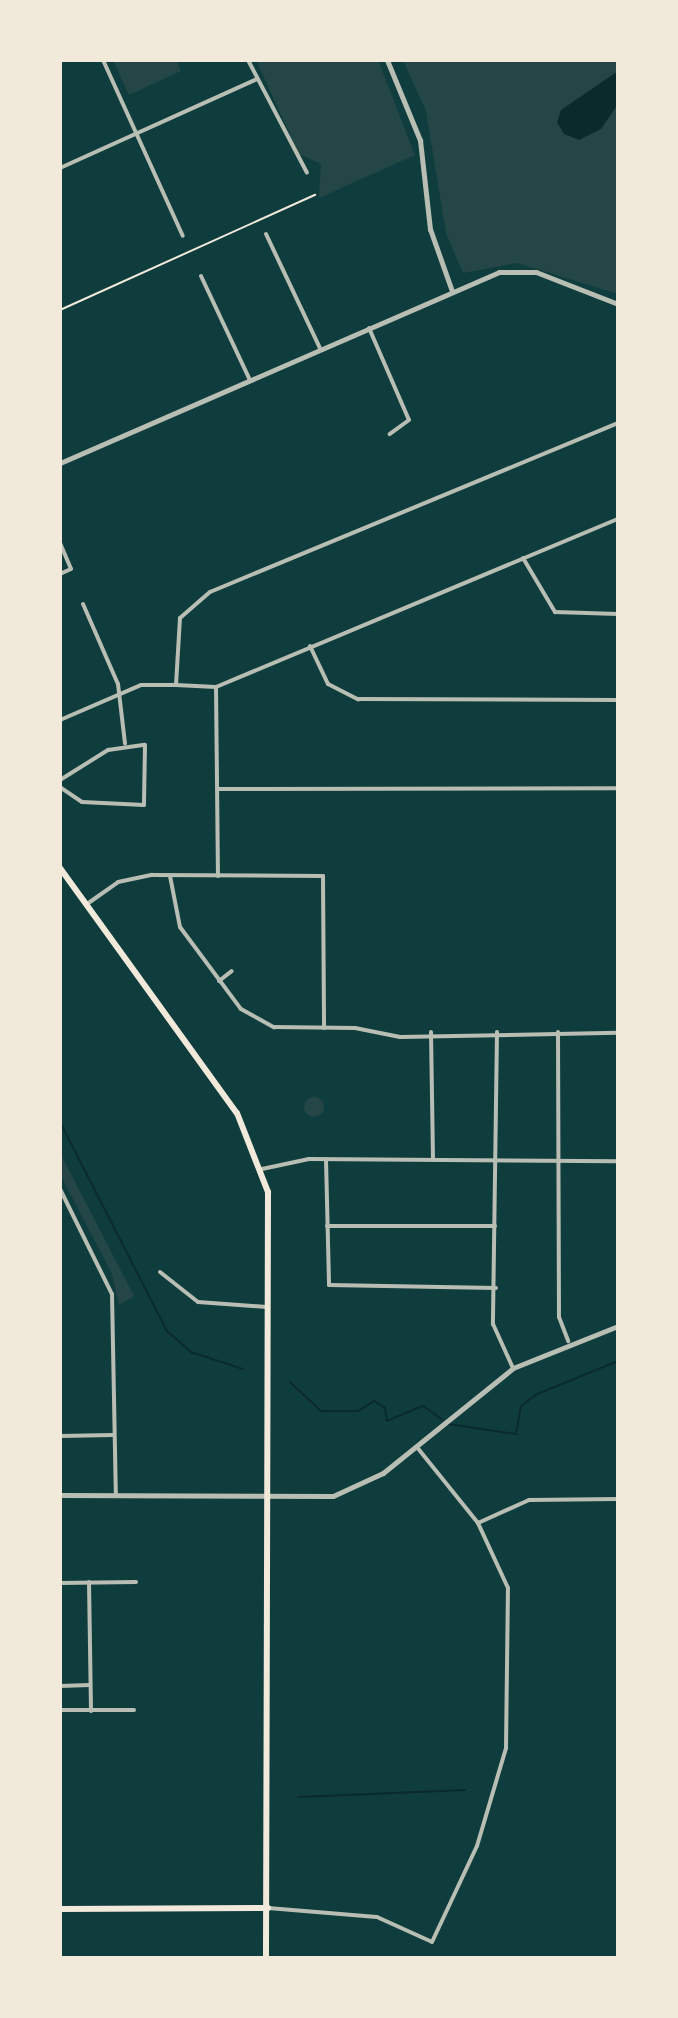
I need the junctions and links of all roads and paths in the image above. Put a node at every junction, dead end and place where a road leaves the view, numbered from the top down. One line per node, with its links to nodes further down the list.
1 (103, 60): 5 (street)
2 (248, 60): 4 (street)
3 (387, 60): 12 (street)
4 (257, 79): 5 (street); 7 (street)
5 (137, 133): 6 (street); 10 (street)
6 (60, 168)
7 (307, 173)
8 (315, 195): 14 (path)
9 (266, 234): 16 (street)
10 (183, 236)
11 (201, 276): 17 (street)
12 (452, 291): 13 (street); 15 (street)
13 (618, 304)
14 (60, 310)
15 (369, 328): 16 (street); 19 (street)
16 (320, 348): 17 (street)
17 (250, 380): 20 (street)
18 (618, 423): 28 (street)
19 (390, 434)
20 (60, 463)
21 (618, 519): 23 (street)
22 (60, 543): 24 (street)
23 (523, 558): 26 (street); 27 (street)
24 (60, 574)
25 (83, 604): 30 (street)
26 (618, 614)
27 (310, 646): 29 (street); 31 (street)
28 (176, 685): 29 (street); 30 (street)
29 (216, 687): 37 (street)
30 (116, 695): 32 (street); 33 (street)
31 (618, 700)
32 (60, 720)
33 (125, 744): 34 (street); 35 (street)
34 (60, 780)
35 (60, 787)
36 (618, 788): 37 (street)
37 (218, 789): 40 (street)
38 (60, 868): 41 (main road)
39 (170, 876): 40 (street); 41 (street); 43 (street)
40 (218, 876): 44 (street)
41 (87, 904): 54 (main road)
42 (232, 971): 43 (street)
43 (219, 981): 44 (street)
44 (324, 1028): 45 (street)
45 (431, 1032): 46 (street); 50 (street)
46 (497, 1032): 47 (street); 51 (street)
47 (558, 1032): 48 (street); 52 (street)
48 (618, 1033)
49 (326, 1160): 50 (street); 54 (street); 56 (street)
50 (433, 1160): 51 (street)
51 (496, 1160): 52 (street); 57 (street)
52 (559, 1160): 53 (street); 62 (street)
53 (618, 1161)
54 (262, 1169): 60 (main road)
55 (60, 1189): 64 (street)
56 (327, 1226): 57 (street); 59 (street)
57 (495, 1226): 59 (street)
58 (160, 1272): 60 (street)
59 (496, 1288): 63 (street)
60 (270, 1307): 69 (main road)
61 (618, 1326): 62 (street)
62 (568, 1341): 63 (street)
63 (513, 1368): 66 (street)
64 (113, 1435): 65 (street); 68 (street)
65 (60, 1436)
66 (417, 1447): 69 (street); 71 (street)
67 (60, 1495): 68 (street)
68 (116, 1495): 69 (street)
69 (271, 1499): 80 (main road)
70 (618, 1499): 71 (street)
71 (478, 1523): 80 (street)
72 (89, 1582): 73 (street); 74 (street); 75 (street)
73 (136, 1582)
74 (60, 1583)
75 (91, 1685): 76 (street); 79 (street)
76 (60, 1686)
77 (60, 1710): 79 (street)
78 (134, 1710): 79 (street)
79 (91, 1711)
80 (268, 1908): 81 (main road); 82 (main road)
81 (60, 1909)
82 (266, 1958)

